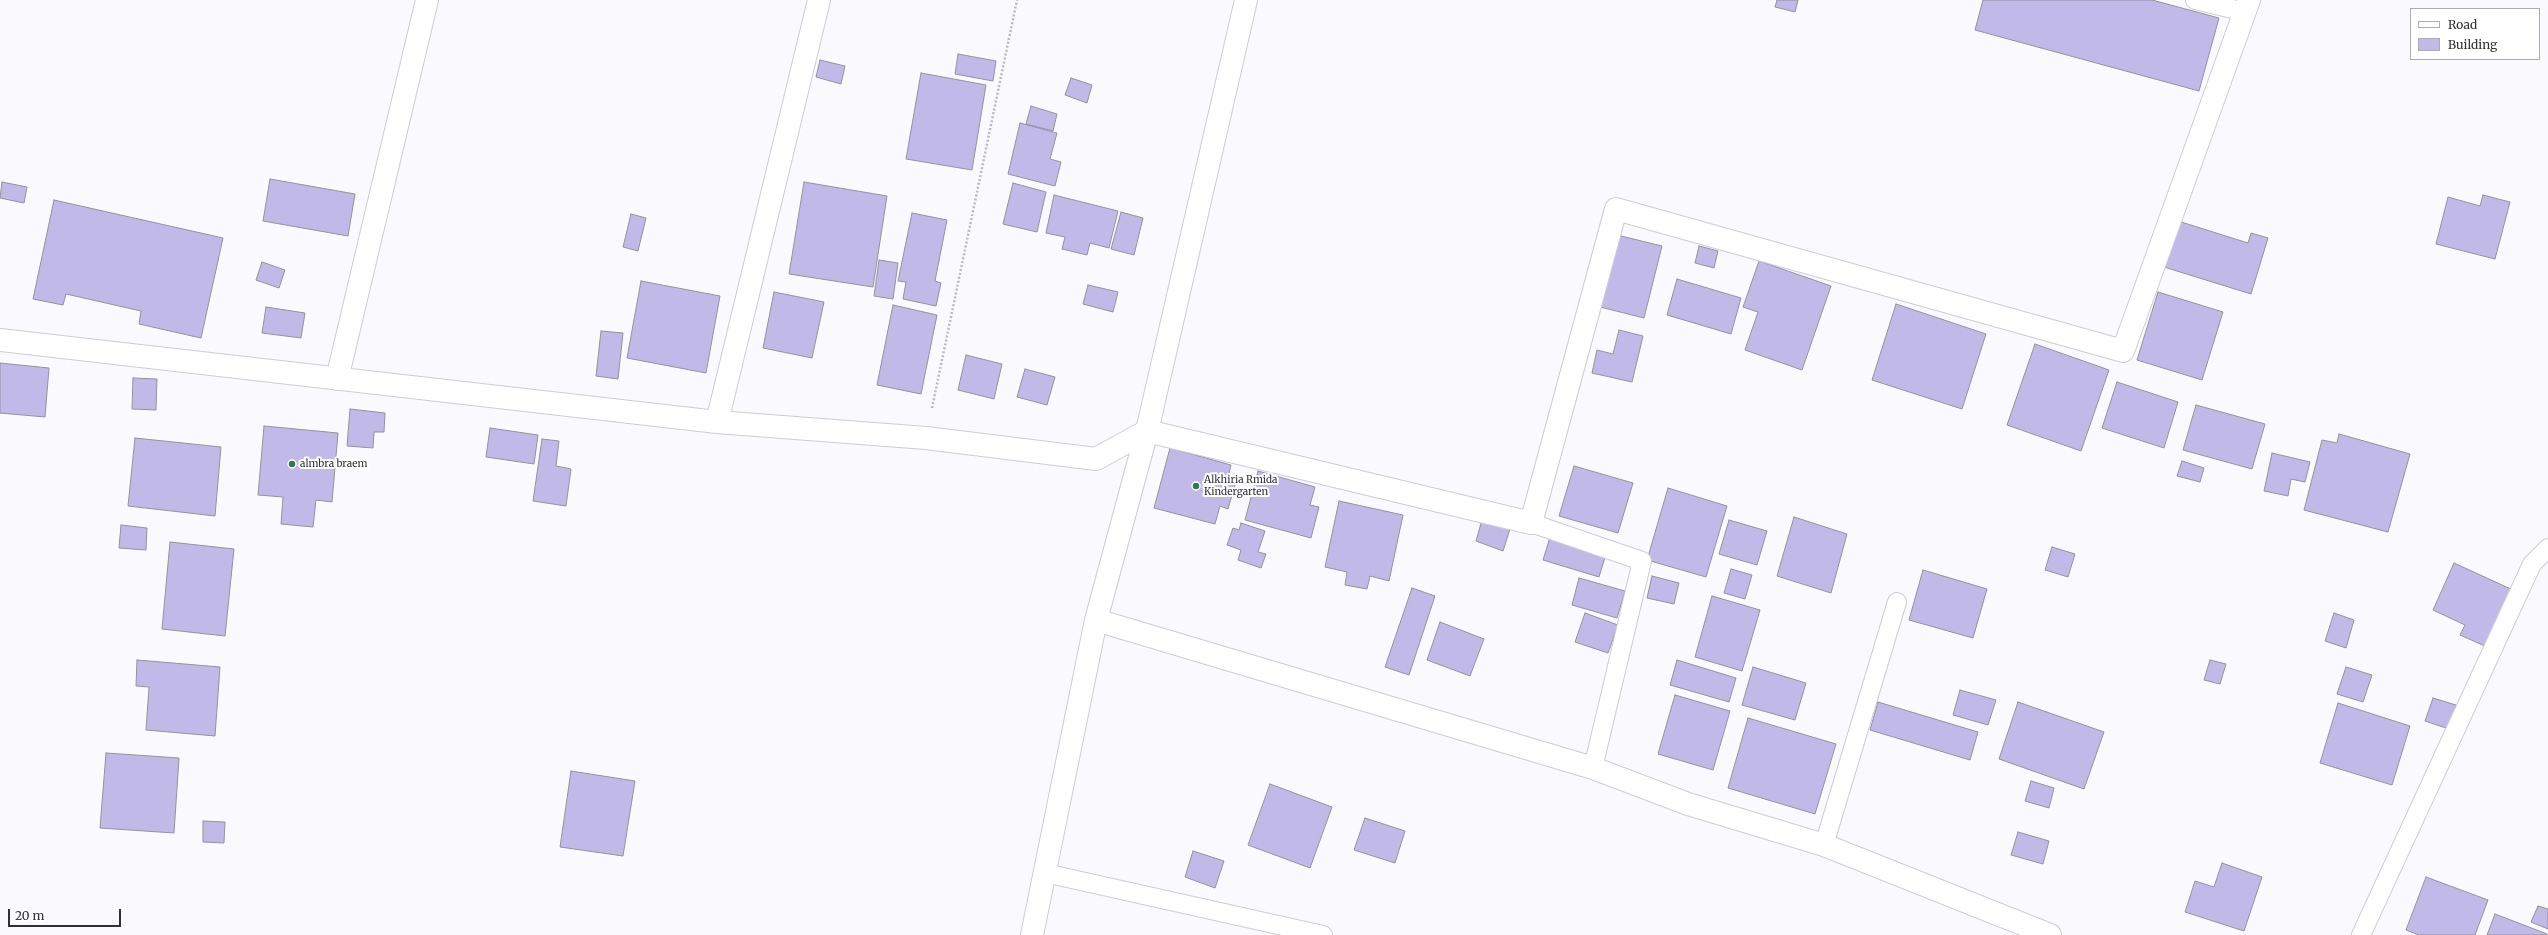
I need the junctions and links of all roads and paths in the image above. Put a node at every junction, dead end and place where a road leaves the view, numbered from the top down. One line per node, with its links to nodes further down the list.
1 (427, 0): 8 (street)
2 (819, 0): 9 (street)
3 (1017, 0): 11 (path)
4 (1246, 0): 10 (street)
5 (2195, 0): 6 (lane)
6 (2247, 6): 12 (street)
7 (0, 340): 8 (street)
8 (337, 379): 9 (street)
9 (717, 422): 11 (street)
10 (1147, 431): 11 (street); 12 (street); 15 (street)
11 (926, 438)
12 (1531, 524): 16 (lane)
13 (2548, 548): 22 (lane)
14 (1897, 602): 17 (lane)
15 (1096, 620): 16 (street); 18 (street)
16 (1593, 768): 17 (street)
17 (1824, 845): 21 (street)
18 (1045, 873): 19 (street); 20 (lane)
19 (1032, 935)
20 (1323, 935)
21 (2050, 935)
22 (2361, 935)

